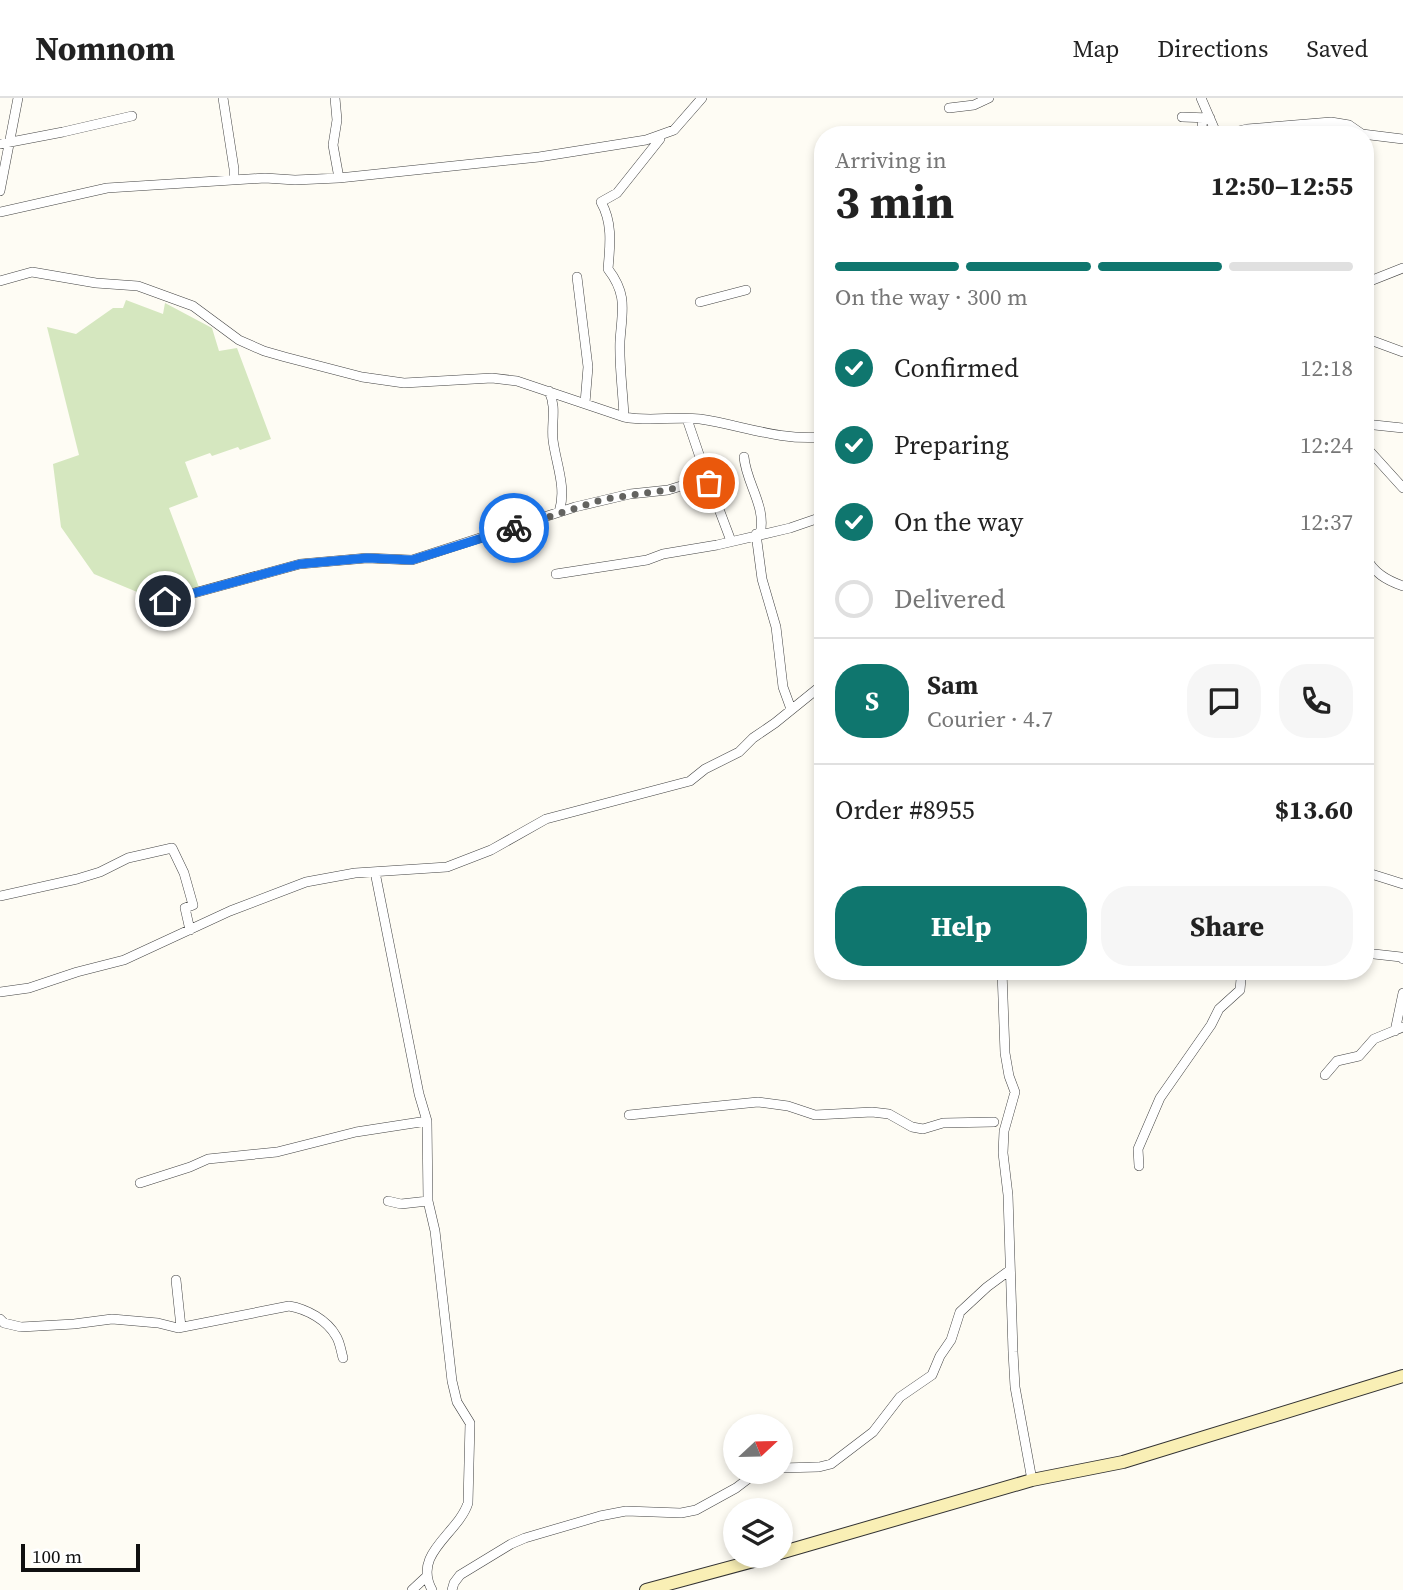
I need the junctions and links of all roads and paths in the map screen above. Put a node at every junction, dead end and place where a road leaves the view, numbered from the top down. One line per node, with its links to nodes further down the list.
1 (18, 98): 18 (street)
2 (223, 98): 20 (street)
3 (335, 98): 19 (street)
4 (702, 98): 15 (street)
5 (989, 98): 7 (street)
6 (1201, 98): 10 (street)
7 (949, 108)
8 (132, 116): 18 (street)
9 (1182, 117): 10 (street)
10 (1207, 118): 11 (street); 12 (street)
11 (1204, 126)
12 (1212, 126)
13 (1283, 126): 14 (street)
14 (1350, 126)
15 (665, 135): 19 (street); 33 (street)
16 (1374, 135): 17 (street)
17 (1403, 139)
18 (5, 143): 21 (street)
19 (339, 178): 20 (street)
20 (234, 180): 22 (street)
21 (0, 191)
22 (0, 212)
23 (1403, 268): 25 (street)
24 (577, 277): 32 (street)
25 (1374, 279)
26 (0, 281): 31 (street)
27 (746, 290): 28 (street)
28 (700, 302)
29 (1374, 341): 30 (street)
30 (1403, 352)
31 (549, 391): 32 (street); 42 (street)
32 (585, 403): 33 (street)
33 (624, 417): 34 (street)
34 (687, 419): 37 (street); 40 (street)
35 (1374, 425): 36 (street)
36 (1403, 428)
37 (814, 438)
38 (1374, 456): 41 (street)
39 (744, 457): 44 (street)
40 (707, 478): 42 (street); 45 (street)
41 (1403, 488)
42 (559, 512): 49 (street)
43 (814, 520): 44 (street)
44 (758, 534): 45 (street); 51 (street)
45 (732, 541): 47 (street)
46 (1374, 569): 48 (street)
47 (556, 574)
48 (1403, 586)
49 (165, 601)
50 (814, 691): 51 (street)
51 (791, 709): 52 (street)
52 (375, 872): 56 (street); 66 (street)
53 (1374, 875): 54 (street)
54 (1403, 884)
55 (0, 896): 56 (street)
56 (190, 930): 61 (street)
57 (1374, 954): 58 (street)
58 (1403, 959)
59 (1002, 980): 72 (street)
60 (1241, 980): 68 (street)
61 (0, 992)
62 (1403, 993): 63 (street)
63 (1399, 1029): 64 (street)
64 (1325, 1075)
65 (629, 1115): 67 (street)
66 (427, 1121): 69 (street); 71 (street)
67 (994, 1122)
68 (1139, 1166)
69 (139, 1183)
70 (388, 1201): 71 (street)
71 (428, 1201): 83 (street)
72 (1010, 1270): 78 (street); 79 (street)
73 (176, 1280): 75 (street)
74 (0, 1319): 75 (street)
75 (181, 1327): 76 (street)
76 (343, 1358)
77 (1401, 1374): 79 (street)
78 (793, 1467)
79 (1032, 1480): 81 (street)
80 (741, 1484): 87 (street)
81 (793, 1549)
82 (732, 1568): 84 (street)
83 (426, 1577): 85 (street); 86 (street)
84 (673, 1586): 88 (street)
85 (412, 1590)
86 (432, 1590)
87 (452, 1590)
88 (646, 1590)

